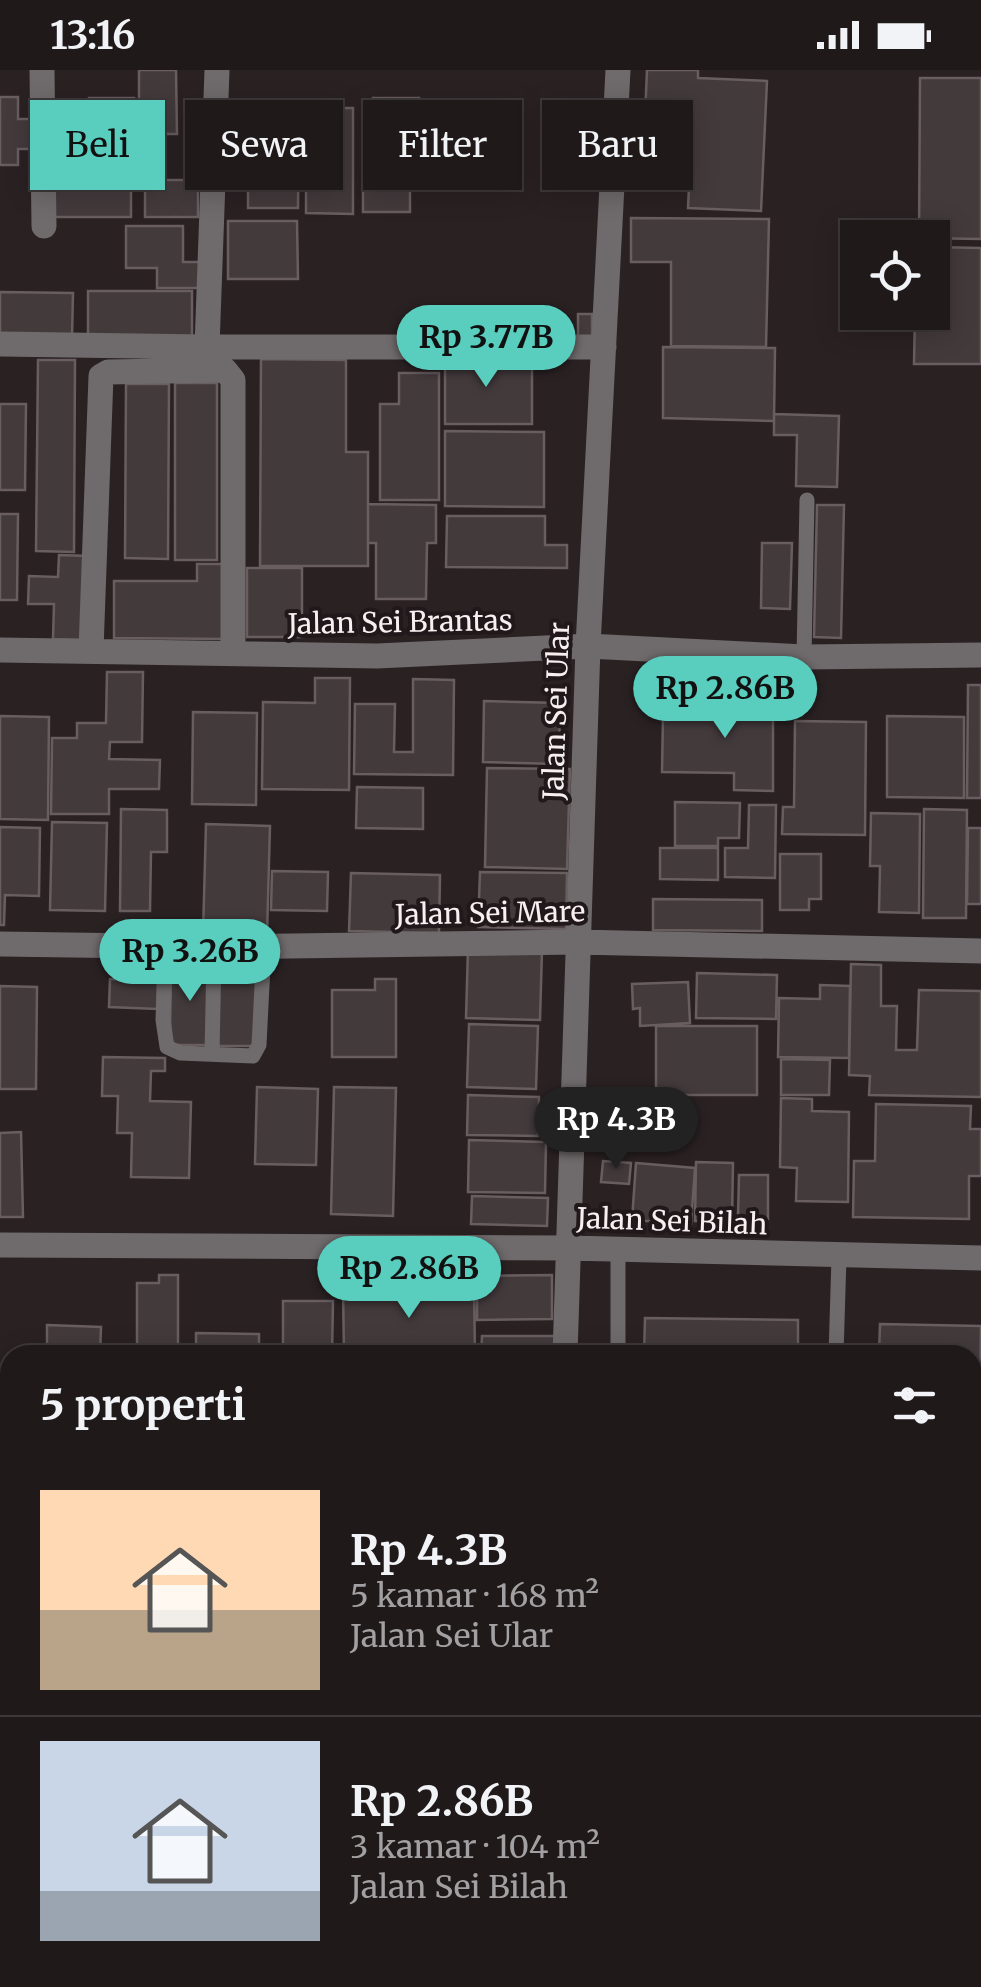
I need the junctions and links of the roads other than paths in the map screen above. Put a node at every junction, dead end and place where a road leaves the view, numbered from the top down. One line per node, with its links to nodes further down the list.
1 (42, 70): 4 (street)
2 (217, 70): 7 (street)
3 (618, 70): 6 (street, Jalan Sei Ular)
4 (44, 226)
5 (0, 344): 7 (street)
6 (604, 347): 7 (street); 9 (street, Jalan Sei Ular)
7 (207, 348)
8 (806, 500): 14 (lane)
9 (588, 646): 12 (street, Jalan Sei Brantas); 14 (street, Jalan Sei Brantas); 15 (street, Jalan Sei Ular)
10 (0, 650): 11 (street, Jalan Sei Brantas)
11 (91, 650): 12 (street, Jalan Sei Brantas); 12 (street)
12 (232, 654)
13 (981, 655): 14 (street, Jalan Sei Brantas)
14 (804, 657)
15 (577, 942): 17 (street, Jalan Sei Mare); 18 (street, Jalan Sei Mare); 21 (street, Jalan Sei Ular)
16 (0, 944): 17 (street, Jalan Sei Mare)
17 (214, 951): 19 (lane); 19 (lane); 19 (lane)
18 (981, 951)
19 (212, 1054)
20 (0, 1245): 21 (street, Jalan Sei Bilah)
21 (570, 1248): 22 (street, Jalan Sei Bilah); 25 (street, Jalan Sei Ular)
22 (618, 1249): 23 (street, Jalan Sei Bilah); 26 (lane)
23 (839, 1257): 24 (street, Jalan Sei Bilah); 27 (lane)
24 (981, 1258)
25 (565, 1345)
26 (618, 1345)
27 (836, 1345)

